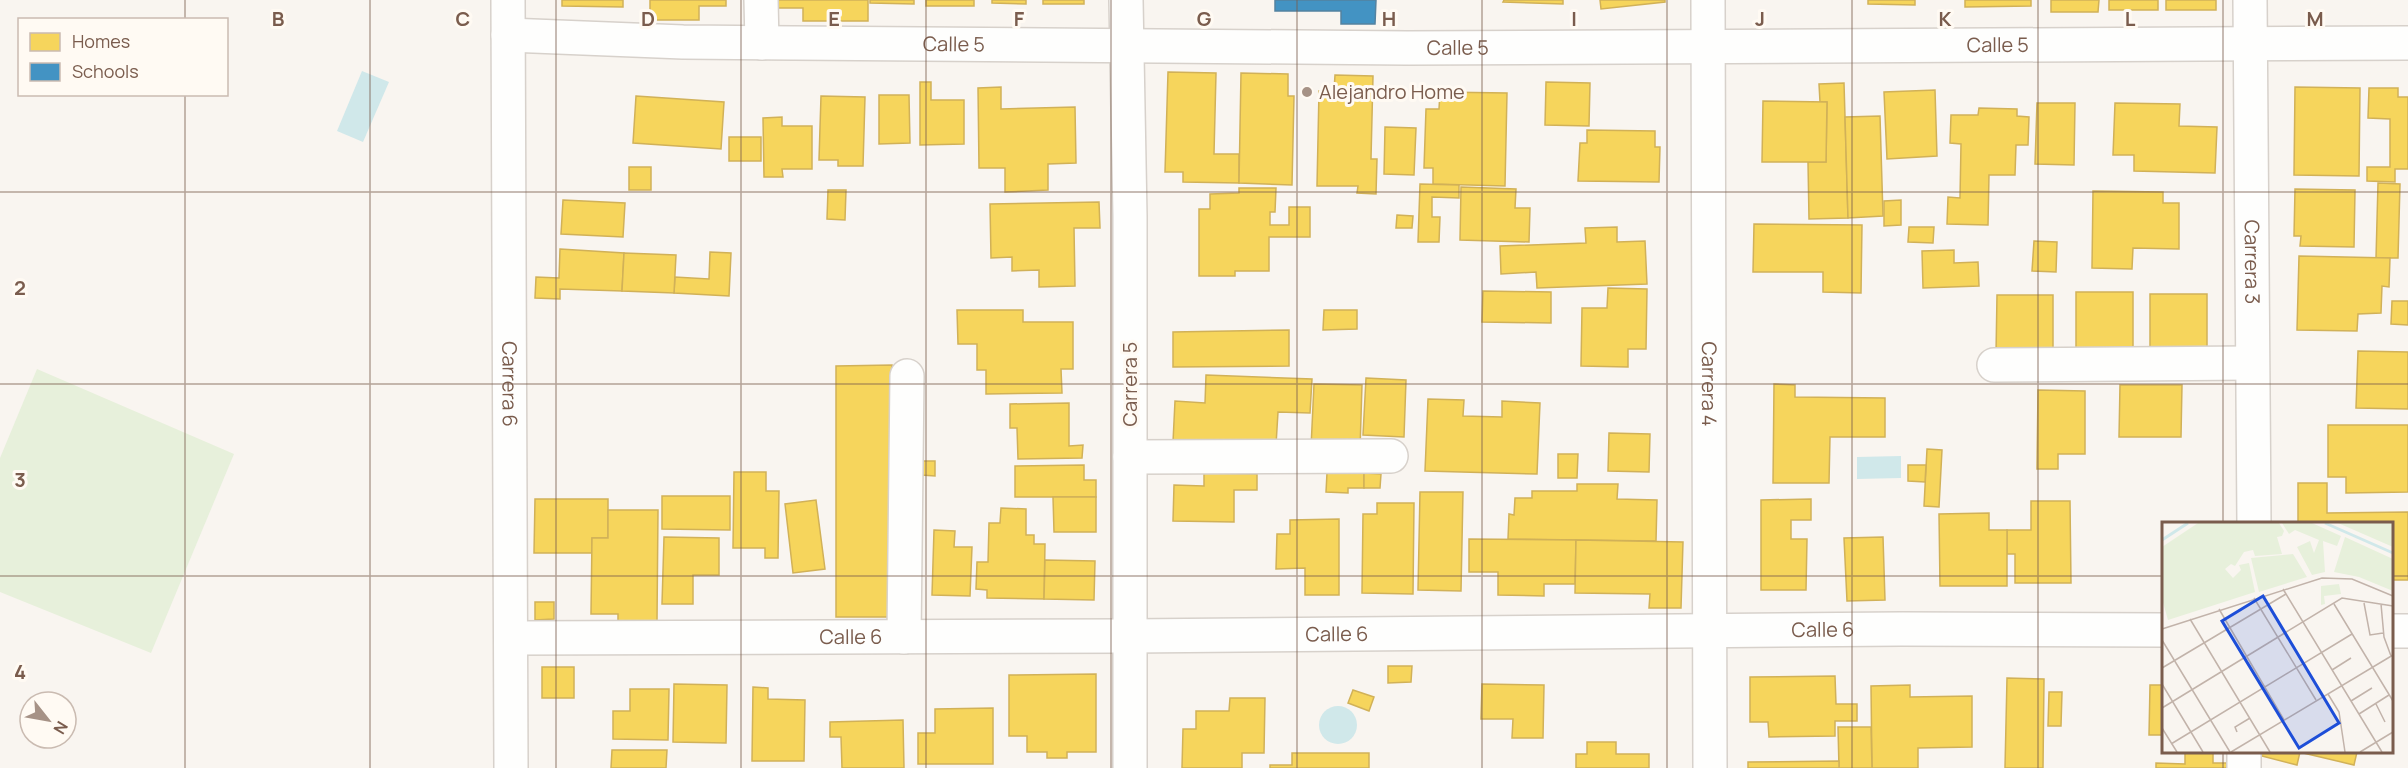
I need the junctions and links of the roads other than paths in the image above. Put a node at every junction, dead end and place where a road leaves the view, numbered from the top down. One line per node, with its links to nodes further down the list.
1 (508, 0): 6 (street, Carrera 6)
2 (761, 0): 7 (street)
3 (1126, 0): 10 (street, Carrera 5)
4 (1708, 0): 11 (street, Carrera 4)
5 (2250, 0): 8 (street, Carrera 3)
6 (508, 35): 7 (street, Calle 5); 22 (street, Carrera 6)
7 (762, 43): 10 (street, Calle 5)
8 (2251, 43): 9 (street, Calle 5); 11 (street, Calle 5); 12 (street, Carrera 3)
9 (2408, 43)
10 (1127, 45): 11 (street, Calle 5); 16 (street, Carrera 5)
11 (1708, 46): 19 (street, Carrera 4)
12 (2252, 363): 13 (street); 17 (street, Carrera 3)
13 (1994, 365)
14 (907, 376): 21 (street)
15 (1391, 456): 16 (street)
16 (1130, 457): 20 (street, Carrera 5)
17 (2254, 522)
18 (2162, 630): 19 (street, Calle 6)
19 (1710, 631): 20 (street, Calle 6); 25 (street, Carrera 4)
20 (1130, 636): 21 (street, Calle 6); 24 (street, Carrera 5)
21 (904, 637): 22 (street, Calle 6)
22 (511, 638): 23 (street, Carrera 6)
23 (511, 768)
24 (1130, 768)
25 (1710, 768)

